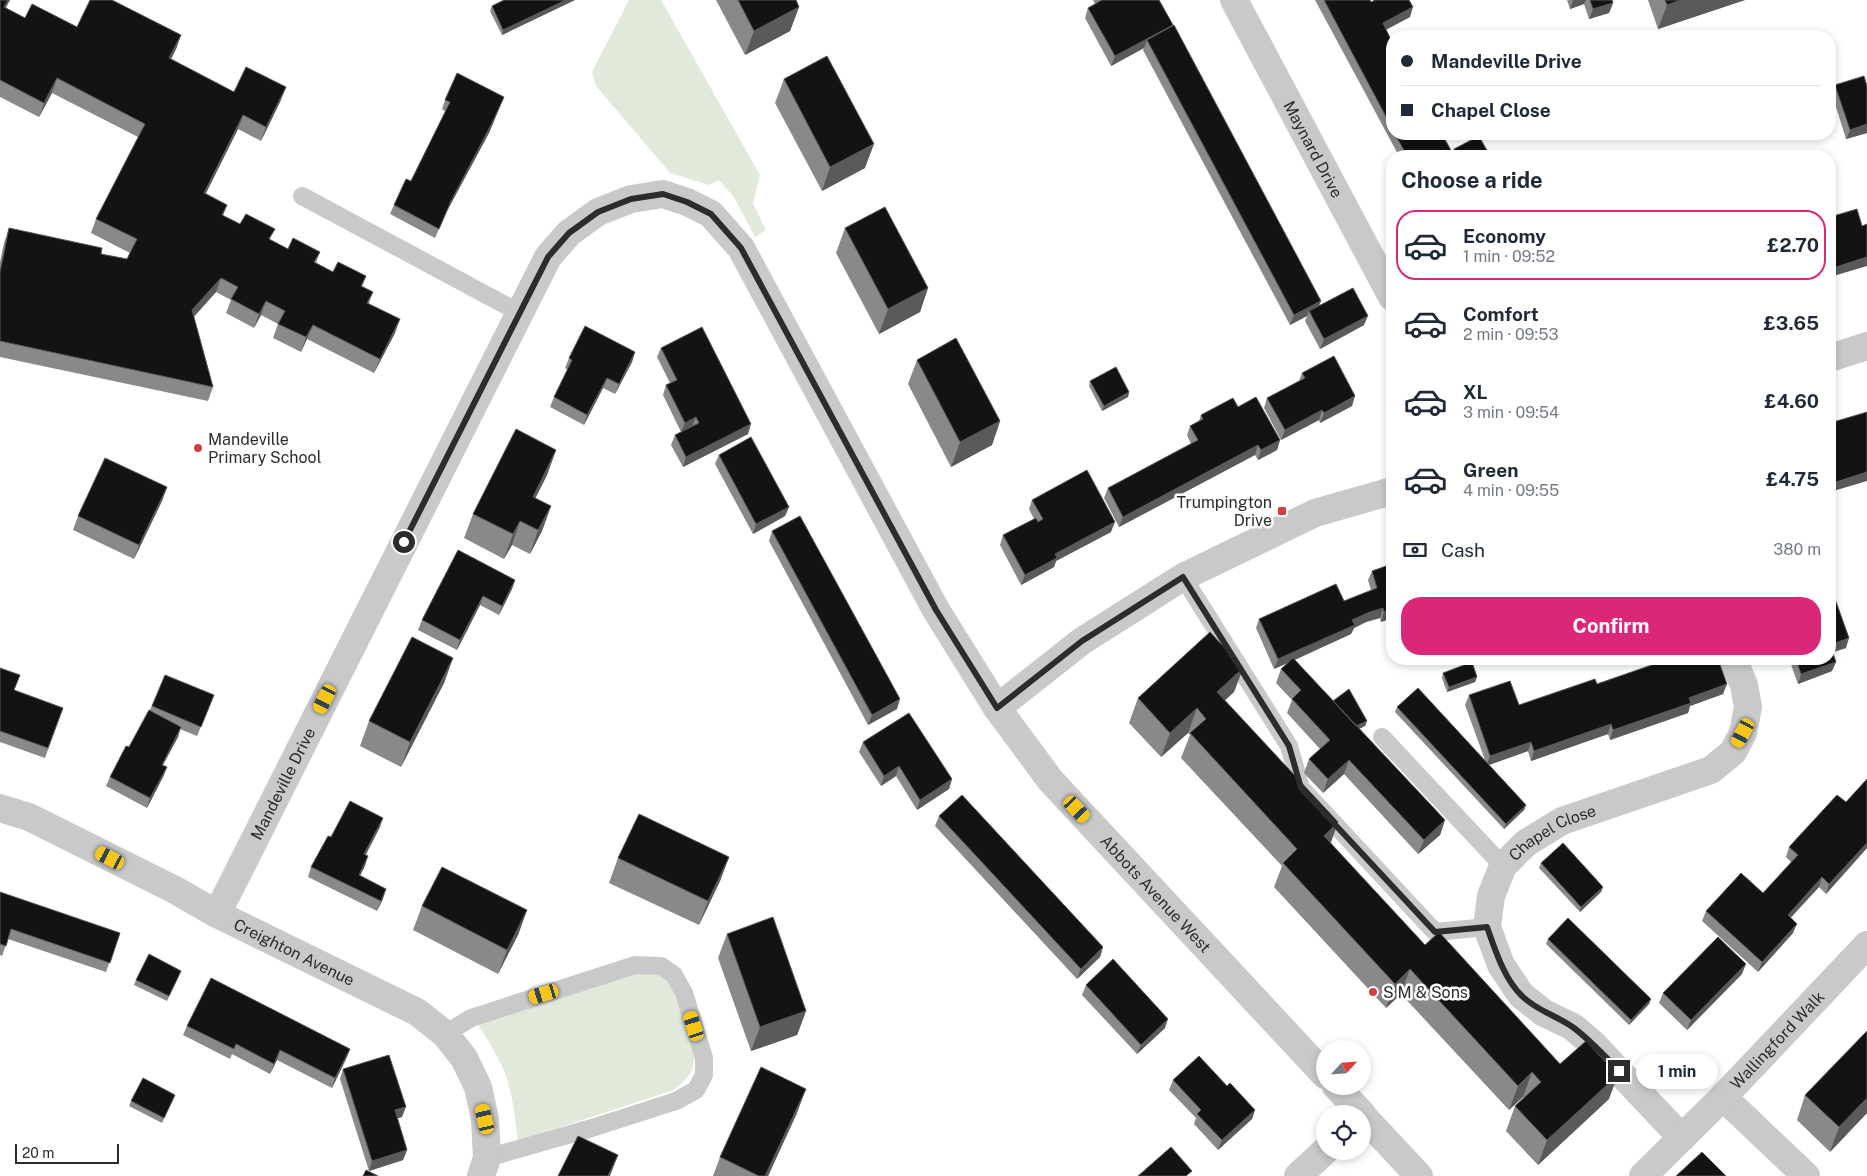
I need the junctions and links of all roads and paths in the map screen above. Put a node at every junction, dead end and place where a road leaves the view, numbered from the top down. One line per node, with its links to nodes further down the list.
1 (1234, 0): 4 (street, Maynard Drive)
2 (302, 196): 5 (lane)
3 (711, 214): 5 (street, Mandeville Drive); 11 (street, Abbots Avenue West)
4 (1386, 286)
5 (520, 313): 15 (street, Mandeville Drive)
6 (1867, 346): 7 (street)
7 (1836, 356)
8 (1386, 493): 9 (street)
9 (1183, 577): 11 (street); 16 (lane)
10 (1736, 665): 14 (street, Chapel Close)
11 (997, 708): 19 (street, Abbots Avenue West)
12 (1382, 737): 14 (lane)
13 (0, 808): 15 (street, Creighton Avenue)
14 (1503, 866): 16 (street, Chapel Close)
15 (217, 914): 18 (street, Creighton Avenue)
16 (1487, 927): 24 (street, Chapel Close)
17 (1867, 945): 21 (street, Wallingford Walk)
18 (444, 1034): 26 (street, Creighton Avenue); 26 (lane)
19 (1316, 1064)
20 (1344, 1095): 22 (street)
21 (1723, 1097): 24 (street, Wallingford Walk); 30 (street)
22 (1354, 1105)
23 (1371, 1124): 28 (street)
24 (1682, 1138): 29 (street, Wallingford Walk)
25 (1316, 1159): 27 (street)
26 (484, 1167)
27 (1298, 1176)
28 (1418, 1176)
29 (1643, 1176)
30 (1806, 1176)

